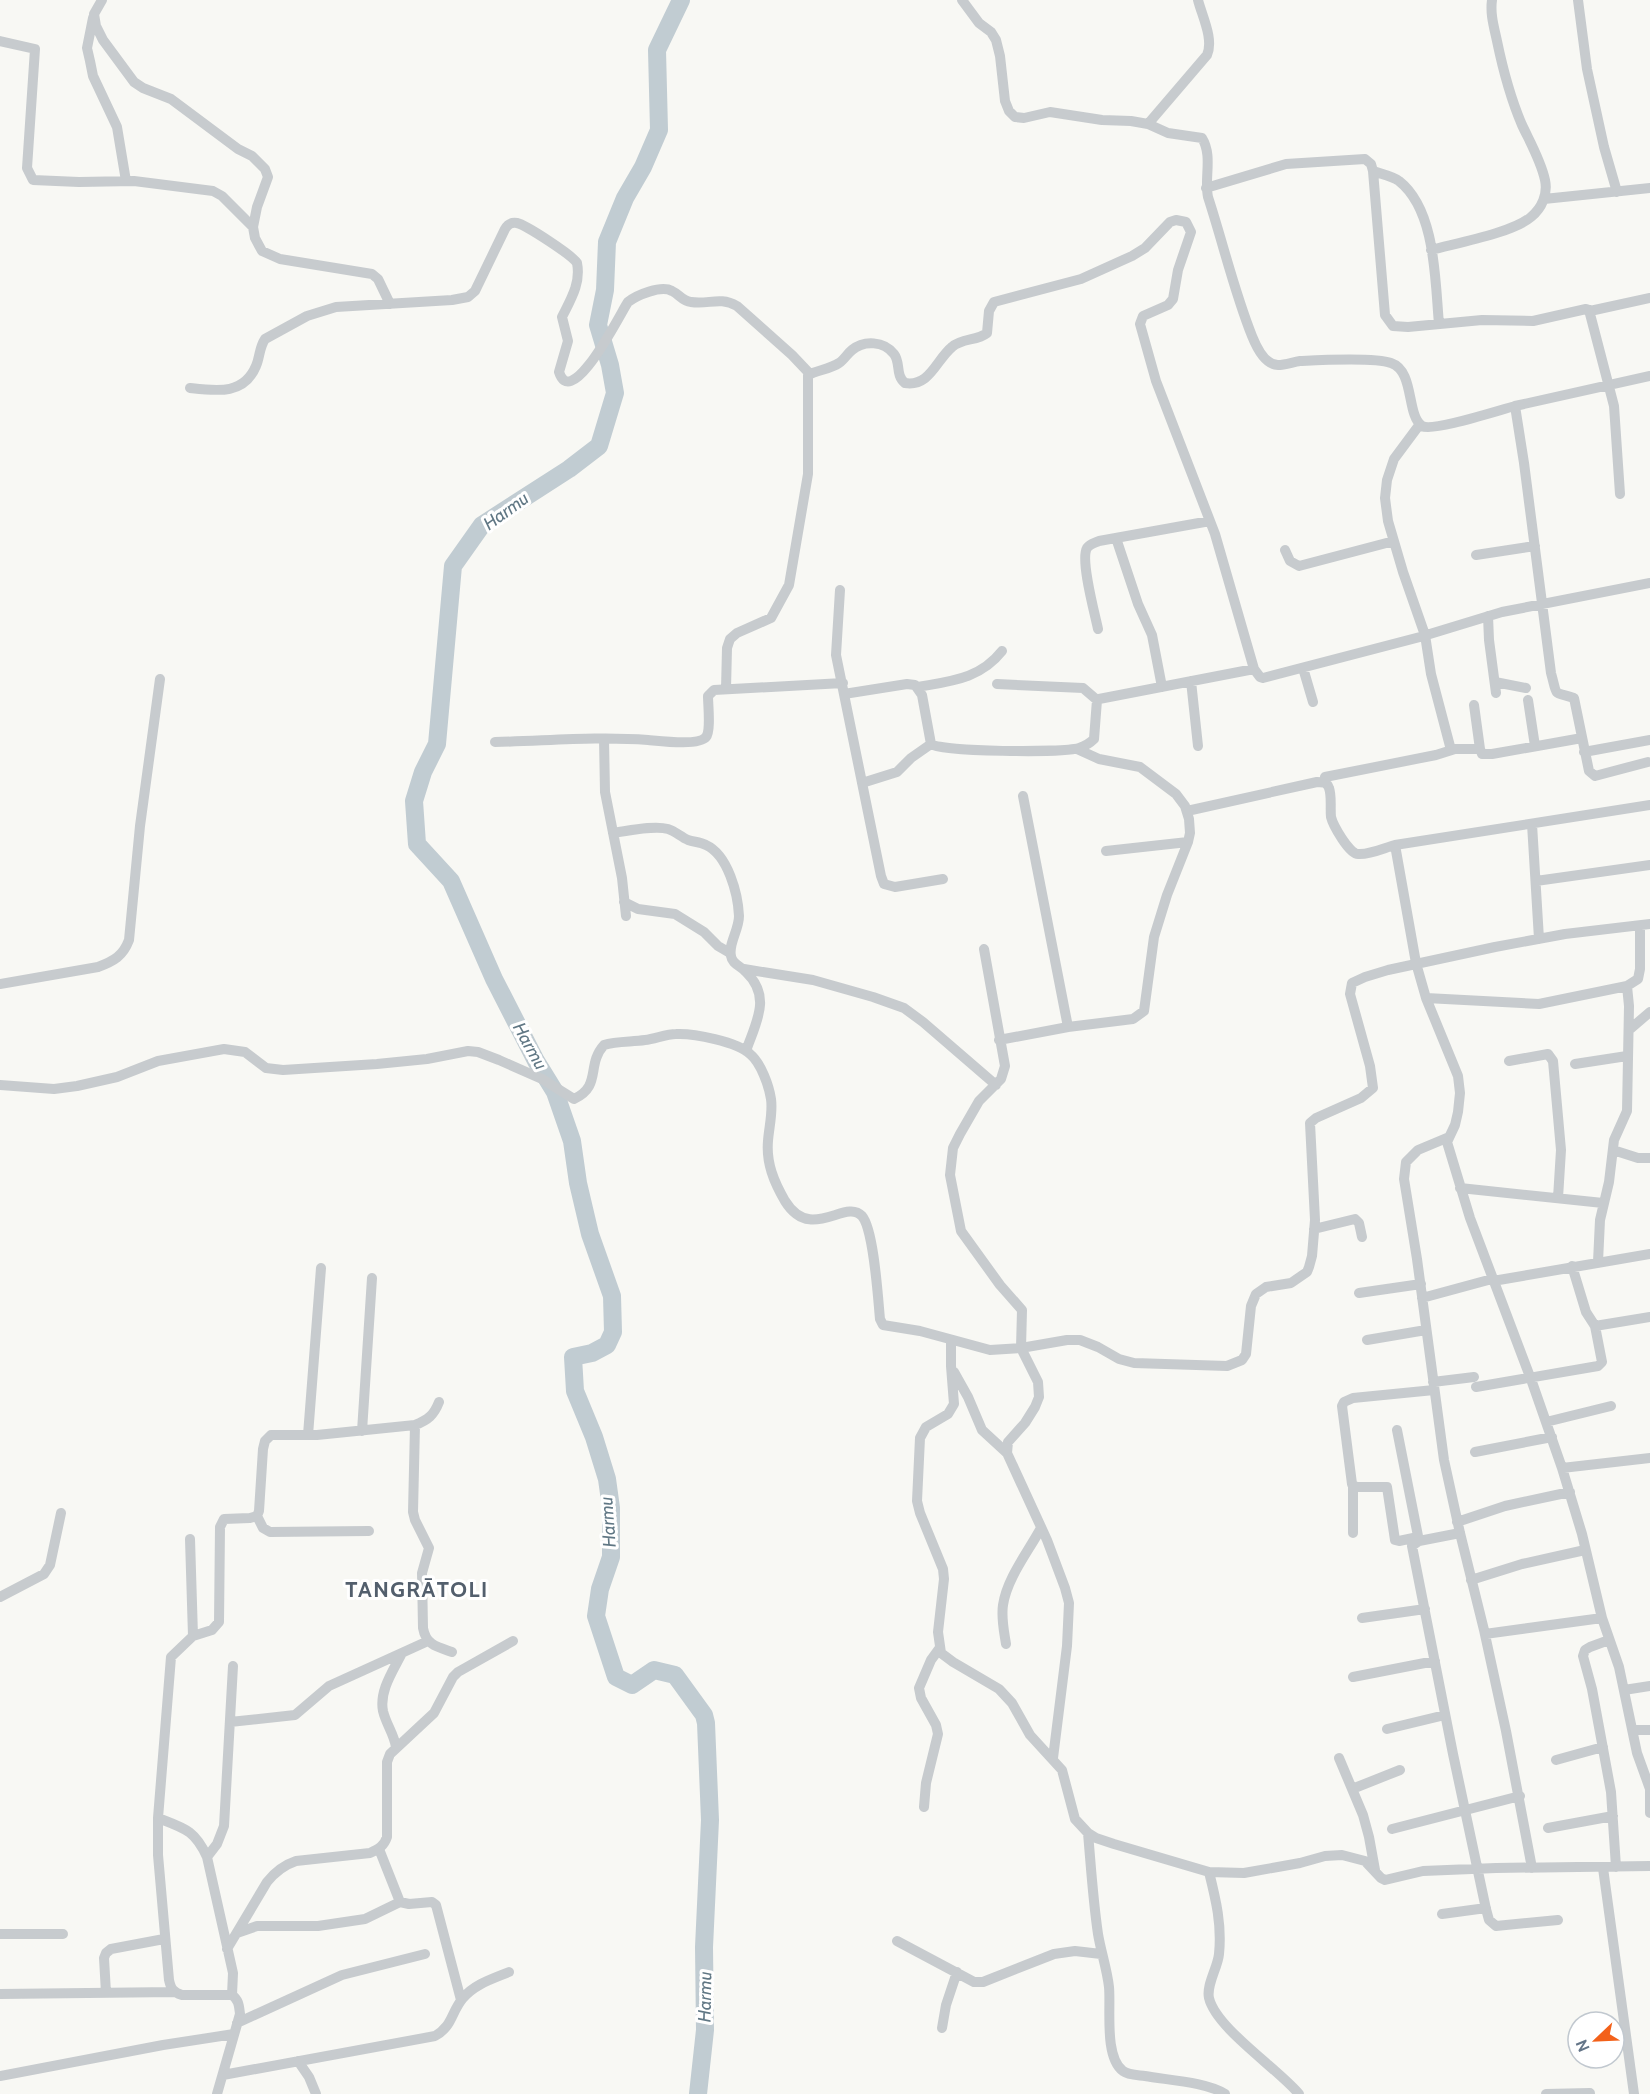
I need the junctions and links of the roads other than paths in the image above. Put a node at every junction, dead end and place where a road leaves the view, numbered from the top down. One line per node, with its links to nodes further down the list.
1 (102, 0): 6 (street)
2 (962, 0): 8 (street)
3 (1198, 0): 8 (street)
4 (1492, 0): 14 (street)
5 (1578, 0): 13 (street)
6 (94, 14): 10 (street); 15 (street)
7 (0, 41): 10 (street)
8 (1148, 124): 11 (street)
9 (1373, 171): 11 (street); 16 (street); 20 (street)
10 (126, 181): 15 (street)
11 (1206, 188): 26 (street)
12 (1650, 188): 13 (street)
13 (1617, 192): 14 (street)
14 (1544, 199): 16 (street)
15 (253, 227): 18 (street)
16 (1431, 250): 20 (street)
17 (1650, 298): 19 (street)
18 (390, 304): 21 (street); 24 (street)
19 (1590, 311): 20 (street); 23 (street)
20 (1439, 324)
21 (810, 374): 28 (street); 50 (street)
22 (1650, 376): 23 (street)
23 (1608, 385): 25 (street); 27 (street)
24 (190, 388)
25 (1515, 406): 26 (street); 31 (street)
26 (1420, 424): 30 (street)
27 (1620, 494)
28 (1210, 521): 29 (street); 42 (street)
29 (1116, 538): 38 (street); 47 (street)
30 (1394, 541): 32 (street); 39 (street)
31 (1535, 546): 33 (street); 36 (street)
32 (1285, 550)
33 (1476, 555)
34 (1650, 584): 36 (street)
35 (840, 590): 48 (street)
36 (1543, 605): 37 (street); 55 (street)
37 (1488, 616): 39 (street); 49 (street)
38 (1098, 629)
39 (1425, 635): 41 (street); 64 (street)
40 (1002, 651): 46 (street)
41 (1303, 668): 42 (street); 53 (street)
42 (1254, 669): 44 (street)
43 (160, 679): 88 (street)
44 (1191, 681): 47 (street); 60 (street)
45 (998, 684): 51 (street)
46 (918, 687): 48 (street); 59 (street)
47 (1162, 687): 51 (street)
48 (844, 688): 50 (street); 68 (street)
49 (1526, 688)
50 (726, 690): 56 (street)
51 (1097, 700): 62 (street)
52 (1528, 700): 61 (street)
53 (1313, 702)
54 (1474, 705): 63 (street)
55 (1582, 738): 61 (street); 65 (street)
56 (604, 739): 58 (street); 73 (street)
57 (1650, 740): 65 (street)
58 (495, 742)
59 (931, 744): 62 (street); 68 (street)
60 (1198, 746)
61 (1535, 746): 63 (street)
62 (1077, 749): 71 (street)
63 (1480, 749): 64 (street)
64 (1451, 750): 67 (street)
65 (1584, 752): 66 (street)
66 (1648, 762)
67 (1325, 777)
68 (862, 783): 78 (street)
69 (1023, 796): 92 (street)
70 (1650, 805): 72 (street)
71 (1187, 811): 74 (street); 75 (street)
72 (1532, 824): 75 (street); 79 (street)
73 (613, 833): 80 (street); 85 (street)
74 (1188, 842): 76 (street); 92 (street)
75 (1395, 845): 86 (street)
76 (1106, 851)
77 (1650, 866): 79 (street)
78 (943, 879)
79 (1536, 881): 83 (street)
80 (624, 902): 81 (street); 85 (street)
81 (626, 916)
82 (1645, 925): 83 (street); 89 (street)
83 (1539, 939): 86 (street)
84 (984, 949): 94 (street)
85 (730, 953): 87 (street)
86 (1416, 963): 90 (street); 107 (street)
87 (743, 968): 95 (street); 99 (street)
88 (0, 984)
89 (1627, 986): 90 (street); 93 (street)
90 (1426, 998): 101 (street)
91 (1650, 1012): 93 (street)
92 (1068, 1027): 94 (street)
93 (1629, 1030): 96 (street)
94 (999, 1040): 99 (street)
95 (746, 1051): 100 (street); 121 (street)
96 (1627, 1056): 98 (street); 102 (street)
97 (1509, 1061): 105 (street)
98 (1575, 1064)
99 (996, 1084): 123 (street)
100 (0, 1085)
101 (1449, 1137): 104 (street); 115 (street)
102 (1613, 1150): 103 (street); 106 (street)
103 (1650, 1158)
104 (1460, 1188): 105 (street); 114 (street)
105 (1558, 1198): 106 (street)
106 (1603, 1203): 110 (street)
107 (1314, 1229): 108 (street); 123 (street)
108 (1362, 1237)
109 (1650, 1254): 110 (street)
110 (1598, 1262): 111 (street)
111 (1572, 1266): 114 (street); 119 (street)
112 (321, 1268): 133 (street)
113 (372, 1278): 132 (street)
114 (1492, 1280): 117 (street); 125 (street)
115 (1421, 1284): 116 (street); 117 (street)
116 (1359, 1293)
117 (1422, 1298): 120 (street)
118 (1650, 1317): 119 (street)
119 (1595, 1326): 125 (street)
120 (1426, 1330): 122 (street); 126 (street)
121 (951, 1340): 123 (street); 124 (street)
122 (1366, 1340)
123 (1021, 1348): 136 (street)
124 (951, 1366): 136 (street); 161 (street)
125 (1531, 1379): 126 (street); 129 (street)
126 (1434, 1386): 139 (street); 144 (street)
127 (439, 1402): 130 (street)
128 (1611, 1406): 129 (street)
129 (1546, 1422): 134 (street)
130 (415, 1425): 132 (street); 158 (street)
131 (1397, 1430): 148 (street)
132 (362, 1431): 133 (street)
133 (308, 1435): 142 (street)
134 (1552, 1437): 135 (street); 138 (street)
135 (1475, 1452)
136 (1007, 1454): 143 (street)
137 (1650, 1458): 138 (street)
138 (1562, 1468): 140 (street)
139 (1353, 1486): 146 (street); 148 (street)
140 (1570, 1492): 144 (street); 149 (street)
141 (61, 1513): 151 (street)
142 (256, 1516): 145 (street); 156 (street)
143 (1041, 1528): 160 (street); 176 (street)
144 (1458, 1528): 148 (street); 150 (street)
145 (369, 1531)
146 (1353, 1533)
147 (190, 1539): 156 (street)
148 (1418, 1539): 152 (street)
149 (1585, 1550): 150 (street); 154 (street)
150 (1472, 1580): 155 (street)
151 (0, 1597)
152 (1425, 1609): 153 (street); 164 (street)
153 (1362, 1617)
154 (1602, 1617): 155 (street); 157 (street)
155 (1485, 1634): 182 (street)
156 (193, 1636): 187 (street)
157 (1609, 1640): 168 (street); 174 (street)
158 (428, 1641): 162 (street); 163 (street)
159 (513, 1641): 175 (street)
160 (1006, 1644)
161 (939, 1649): 176 (street); 183 (street)
162 (452, 1652)
163 (402, 1653): 170 (street); 175 (street)
164 (1435, 1661): 166 (street); 169 (street)
165 (233, 1666): 170 (street)
166 (1353, 1677)
167 (1650, 1686): 168 (street)
168 (1624, 1690): 180 (street)
169 (1445, 1715): 171 (street); 184 (street)
170 (230, 1722): 192 (street)
171 (1387, 1729)
172 (1637, 1730): 173 (street)
173 (1650, 1730)
174 (1603, 1746): 178 (street); 186 (street)
175 (396, 1747): 191 (street)
176 (1053, 1758): 190 (street)
177 (1339, 1758): 181 (street)
178 (1556, 1760)
179 (1400, 1770): 181 (street)
180 (1650, 1788): 185 (street)
181 (1352, 1789): 198 (street)
182 (1520, 1796): 184 (street); 195 (street)
183 (924, 1807)
184 (1466, 1809): 189 (street); 197 (street)
185 (1650, 1813)
186 (1613, 1816): 188 (street); 194 (street)
187 (158, 1818): 192 (street); 207 (street)
188 (1548, 1828)
189 (1392, 1829)
190 (1088, 1833): 199 (street); 211 (street)
191 (379, 1849): 200 (street); 204 (street)
192 (207, 1857): 209 (street)
193 (1650, 1866): 194 (street)
194 (1616, 1867): 196 (street)
195 (1532, 1868): 196 (street); 197 (street)
196 (1603, 1868): 230 (street)
197 (1478, 1869): 198 (street); 201 (street)
198 (1375, 1870): 199 (street)
199 (1209, 1872): 228 (street)
200 (400, 1902): 204 (street); 218 (street)
201 (1486, 1908): 202 (street); 203 (street)
202 (1442, 1914)
203 (1558, 1920)
204 (237, 1933): 209 (street)
205 (0, 1934): 206 (street)
206 (63, 1934)
207 (164, 1939): 214 (street); 215 (street)
208 (897, 1941): 213 (street)
209 (227, 1949): 217 (street)
210 (425, 1954): 220 (street)
211 (1101, 1954): 213 (street); 227 (street)
212 (509, 1972): 218 (street)
213 (957, 1972): 219 (street)
214 (175, 1992): 215 (street); 217 (street)
215 (106, 1993): 216 (street)
216 (0, 1994)
217 (232, 1995): 220 (street)
218 (461, 2000): 221 (street)
219 (942, 2028)
220 (236, 2029): 222 (street); 223 (street)
221 (298, 2061): 222 (street); 226 (street)
222 (223, 2075): 225 (street)
223 (0, 2076)
224 (1590, 2093): 229 (street)
225 (217, 2094)
226 (316, 2094)
227 (1225, 2094)
228 (1299, 2094)
229 (1546, 2094)
230 (1634, 2094)

